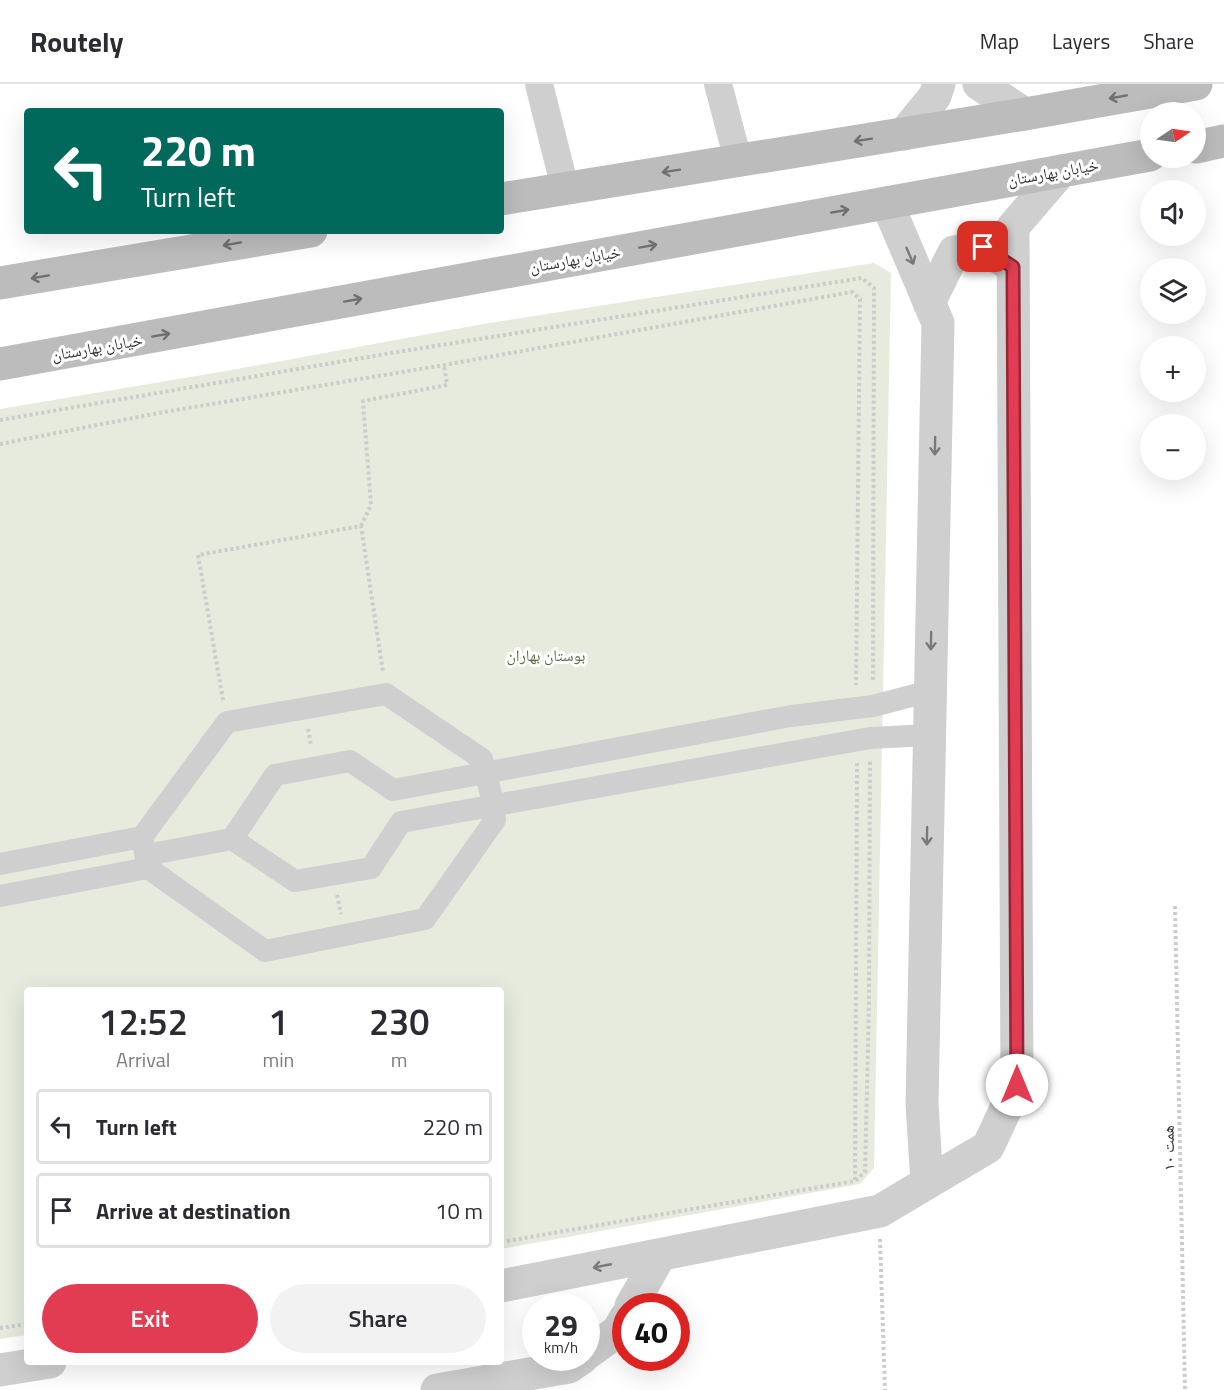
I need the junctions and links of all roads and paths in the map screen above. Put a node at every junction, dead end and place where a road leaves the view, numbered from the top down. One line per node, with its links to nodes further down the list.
1 (539, 84): 13 (street)
2 (718, 84): 11 (street)
3 (939, 84): 7 (street)
4 (979, 84): 6 (street)
5 (1196, 84): 6 (main road, one-way to 6)
6 (1025, 114): 7 (main road)
7 (904, 134): 11 (main road, one-way to 11)
8 (1224, 141): 9 (main road)
9 (1206, 145)
10 (1140, 157): 12 (main road, خیابان بهارستان)
11 (738, 160): 13 (main road, one-way to 13)
12 (1061, 171): 15 (main road, خیابان بهارستان); 17 (street)
13 (565, 188): 14 (main road)
14 (504, 198)
15 (887, 203): 19 (street, one-way to 19); 20 (main road, خیابان بهارستان, one-way to 15)
16 (293, 234): 18 (main road, one-way to 18)
17 (1013, 267): 19 (street); 43 (street)
18 (0, 283)
19 (929, 303): 25 (street, one-way to 25)
20 (0, 364)
21 (444, 365): 23 (path); 24 (path); 27 (path)
22 (0, 420): 27 (path)
23 (0, 444)
24 (361, 526): 26 (path); 29 (path)
25 (930, 692): 27 (street); 30 (street)
26 (386, 693): 28 (street); 33 (street)
27 (865, 706): 33 (street)
28 (304, 708): 29 (street); 32 (path)
29 (227, 722): 36 (street)
30 (929, 735): 31 (street); 43 (street, one-way to 43)
31 (863, 740): 34 (street); 42 (path); 42 (path)
32 (315, 768): 33 (street); 35 (street)
33 (485, 774): 34 (street)
34 (494, 806): 38 (street); 41 (street)
35 (232, 839): 36 (street); 38 (street)
36 (145, 853): 37 (street); 39 (street); 41 (street)
37 (0, 864)
38 (334, 874): 41 (path)
39 (0, 896)
40 (1176, 906): 56 (path, همت ۱۰)
41 (344, 935)
42 (855, 1181): 45 (path)
43 (927, 1183): 44 (street)
44 (880, 1211): 46 (street); 55 (path)
45 (504, 1241)
46 (660, 1255): 47 (street, one-way to 47); 48 (street)
47 (504, 1285)
48 (639, 1293)
49 (24, 1324): 50 (path)
50 (0, 1328)
51 (31, 1365): 52 (street)
52 (0, 1370)
53 (546, 1371): 54 (street)
54 (437, 1390)
55 (885, 1390)
56 (1185, 1390)

